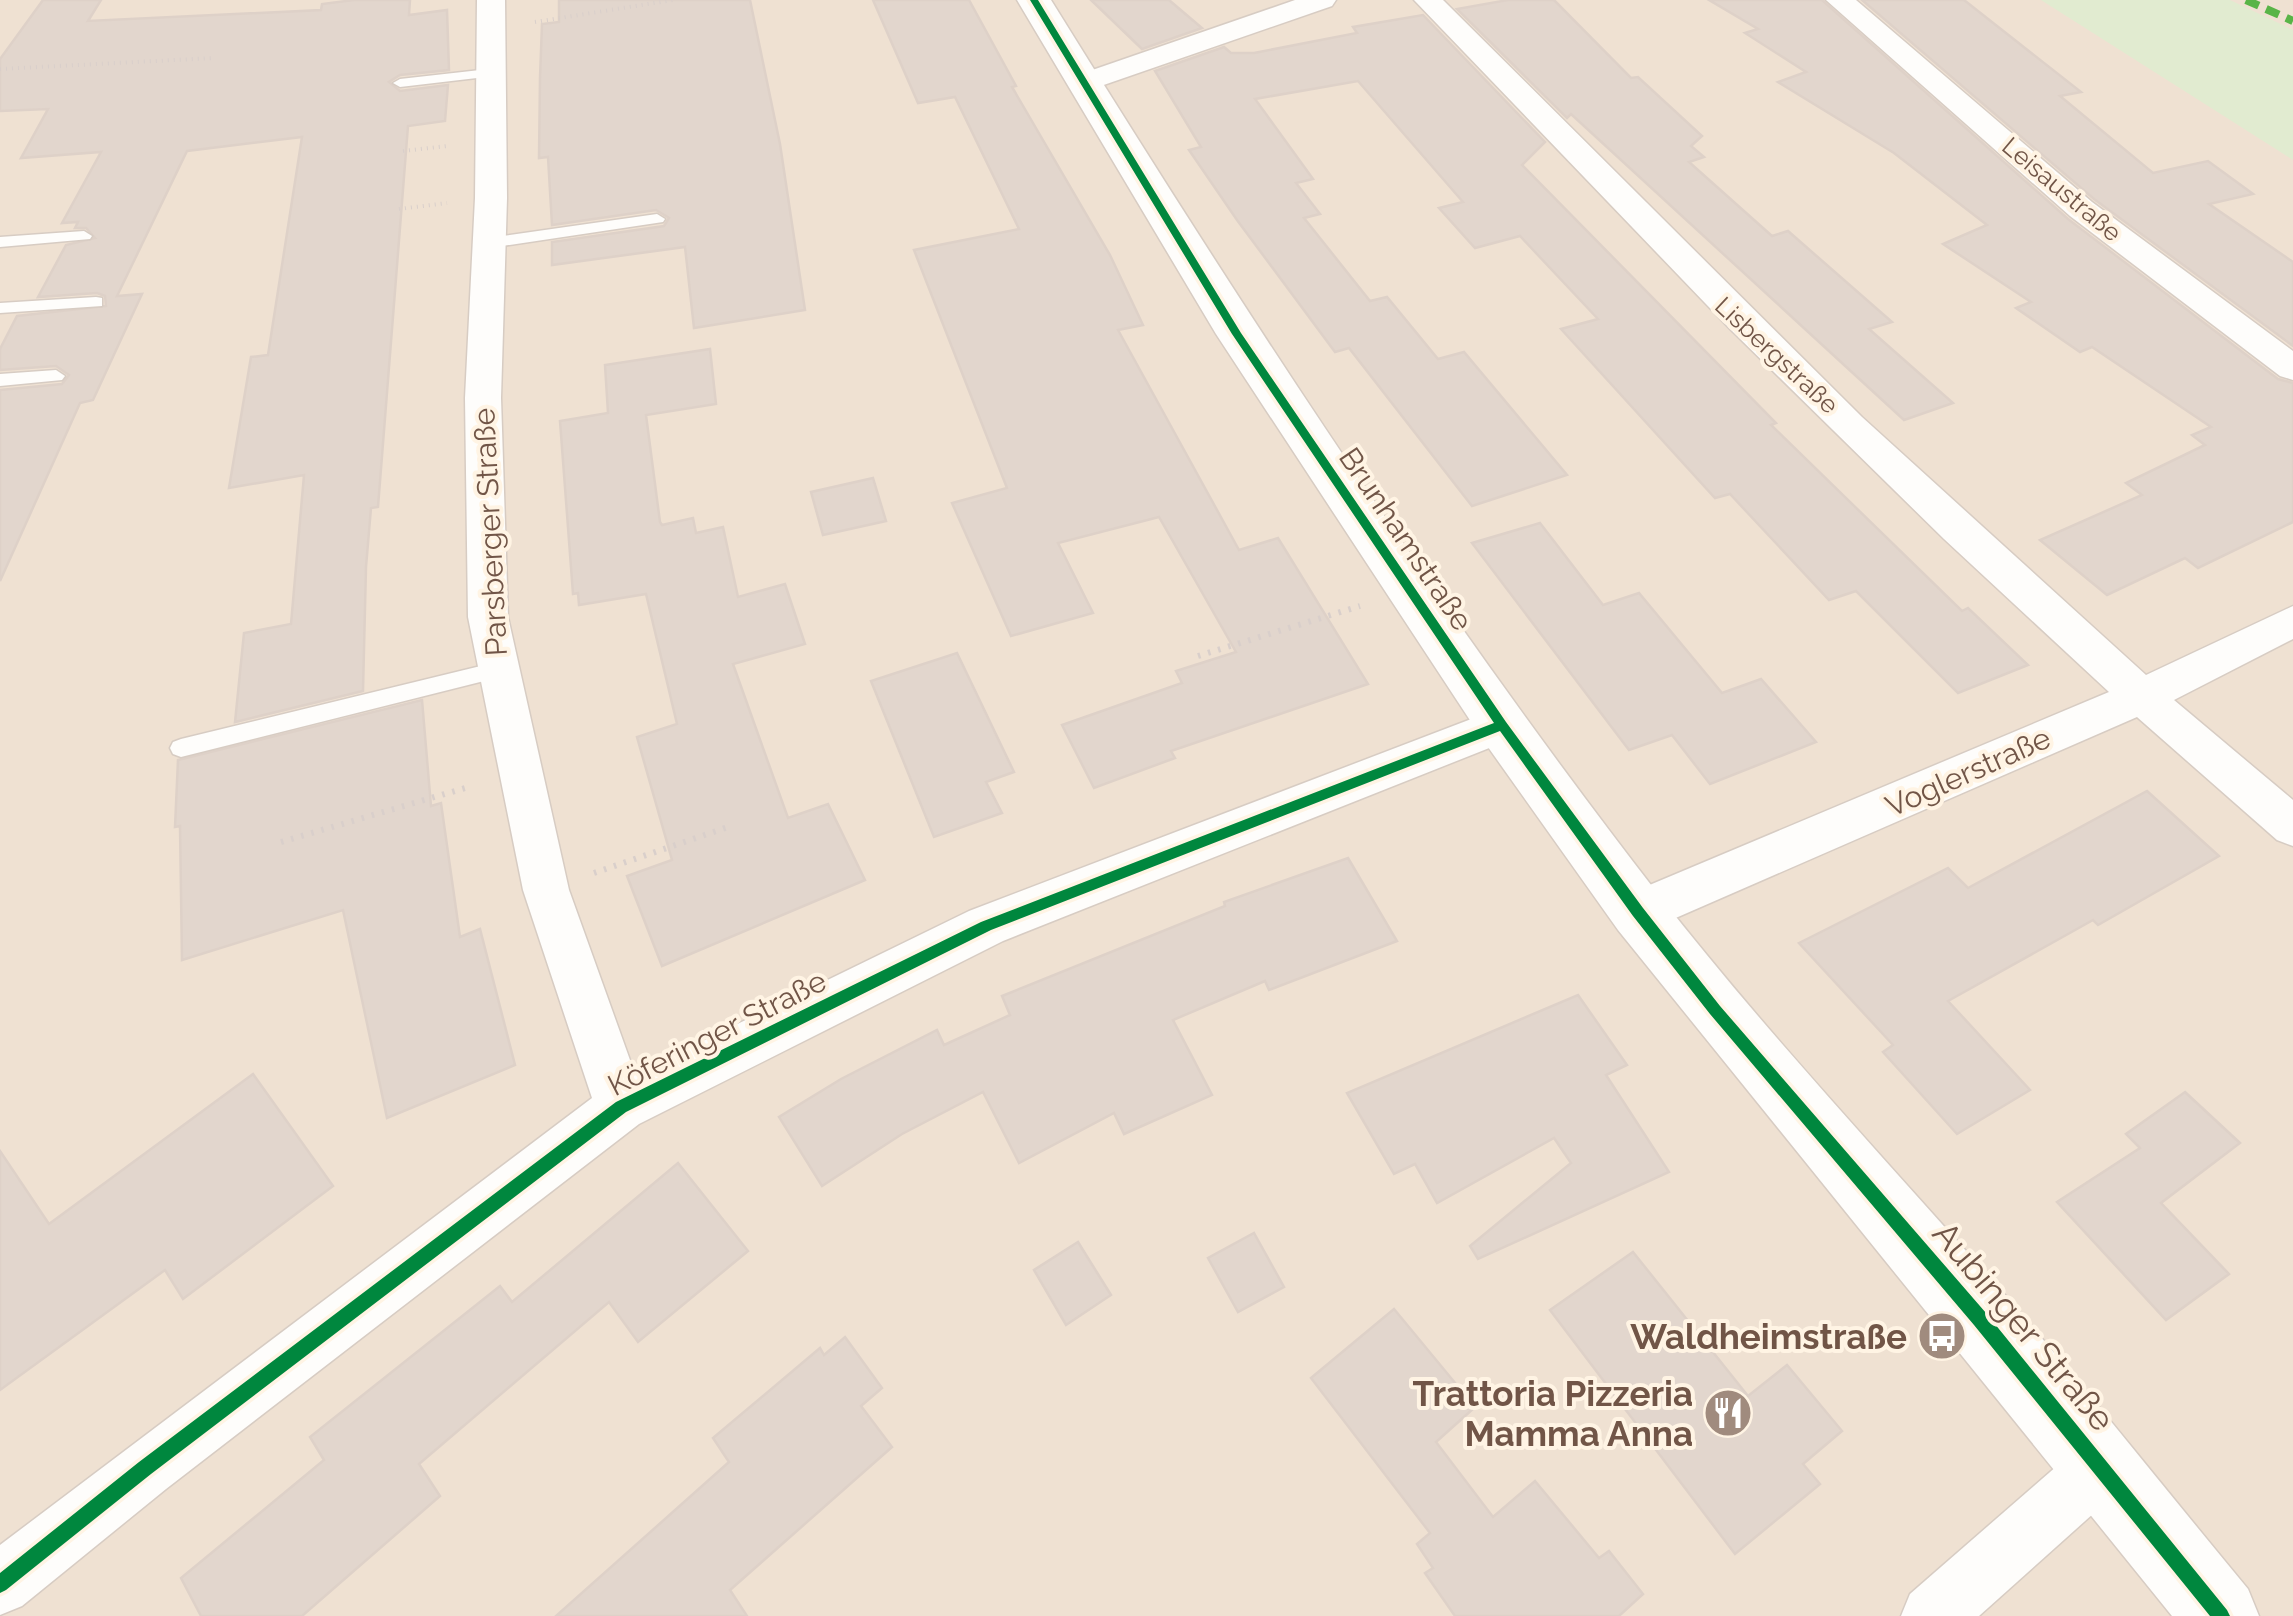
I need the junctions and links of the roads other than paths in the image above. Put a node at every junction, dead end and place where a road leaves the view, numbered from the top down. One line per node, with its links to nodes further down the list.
1 (1034, 0): 7 (street, Brunhamstraße)
2 (1322, 0): 7 (street)
3 (1428, 0): 20 (street, Lisbergstraße)
4 (1840, 0): 15 (street, Leisaustraße)
5 (490, 14): 6 (street, Parsberger Straße)
6 (489, 73): 8 (lane); 12 (street, Parsberger Straße)
7 (1085, 82): 21 (street, Brunhamstraße)
8 (400, 83)
9 (657, 220): 12 (lane)
10 (84, 236): 11 (lane)
11 (0, 242)
12 (489, 243): 19 (street, Parsberger Straße)
13 (96, 302): 14 (lane)
14 (0, 308)
15 (2293, 368)
16 (56, 376): 17 (lane)
17 (0, 380)
18 (2293, 621): 20 (street, Voglerstraße)
19 (497, 670): 22 (lane); 26 (street, Parsberger Straße)
20 (2138, 698): 23 (street, Lisbergstraße); 24 (street, Voglerstraße)
21 (1502, 725): 24 (street, Brunhamstraße); 26 (street, Köferinger Straße)
22 (181, 748)
23 (2293, 827)
24 (1638, 912): 25 (street, Brunhamstraße)
25 (1777, 1078): 27 (street, Aubinger Straße)
26 (620, 1107): 28 (street, Köferinger Straße)
27 (2102, 1466): 29 (street); 30 (street, Aubinger Straße)
28 (0, 1584)
29 (1932, 1616)
30 (2221, 1616)

